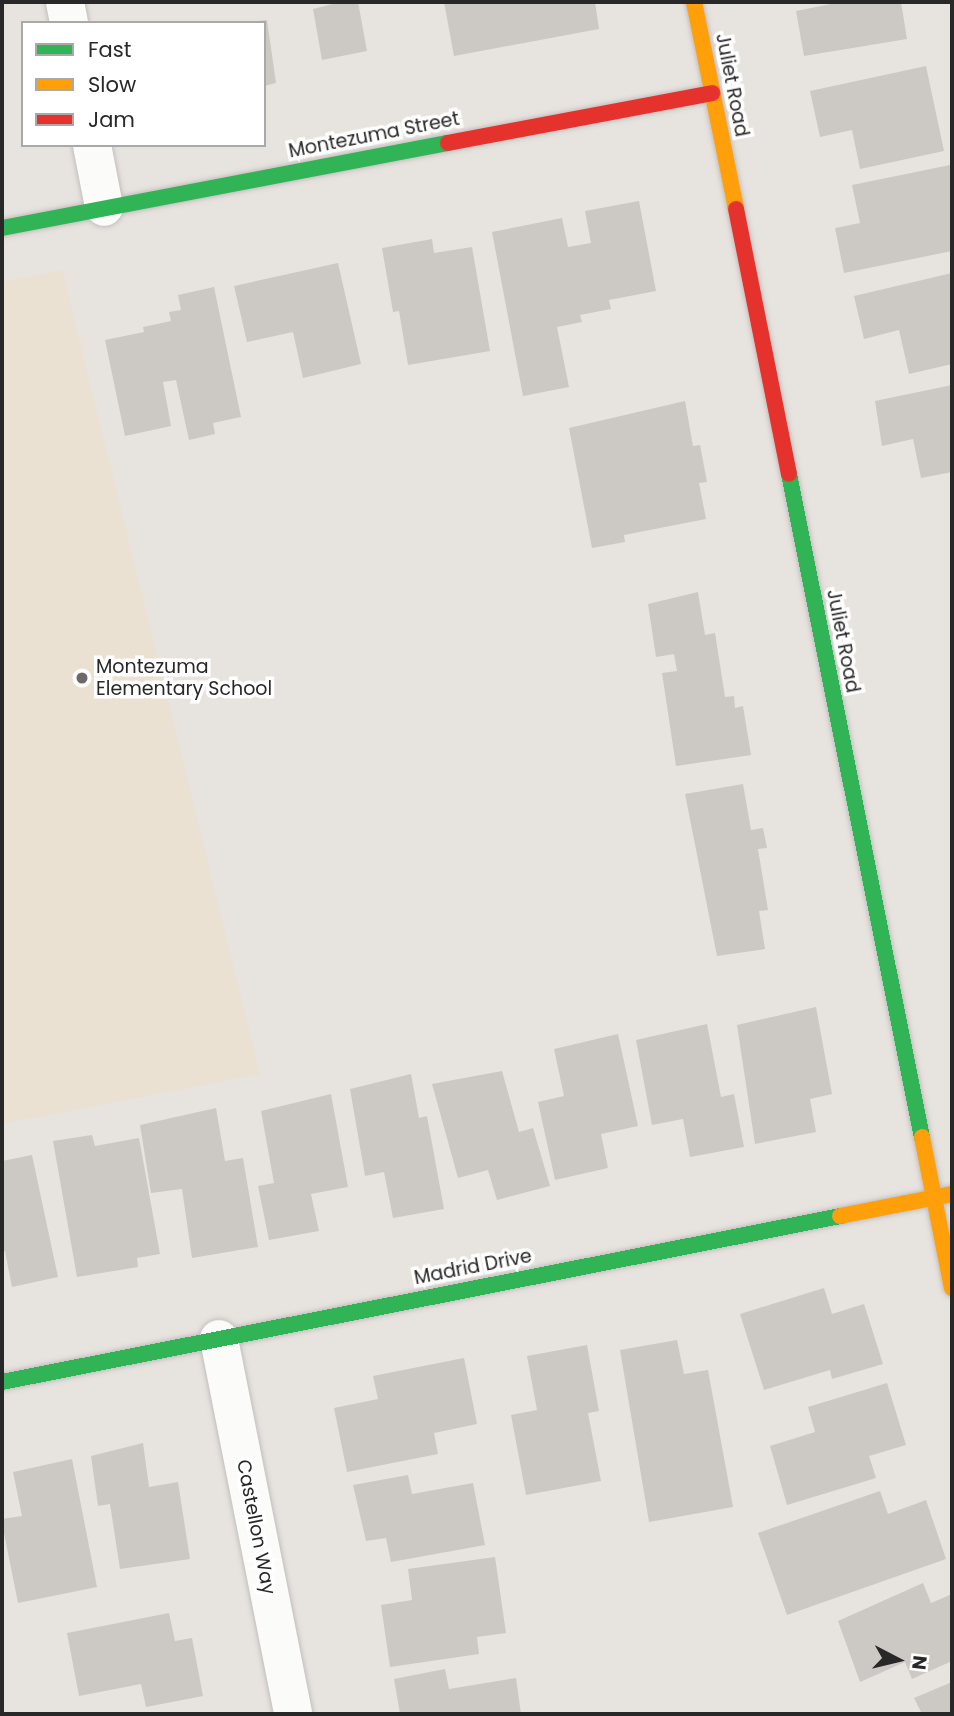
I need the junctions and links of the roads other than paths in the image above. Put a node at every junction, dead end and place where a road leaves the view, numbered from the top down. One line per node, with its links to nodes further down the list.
1 (65, 2): 3 (street)
2 (694, 2): 4 (street, Juliet Road)
3 (69, 21)
4 (712, 93): 6 (street, Montezuma Street); 9 (street, Juliet Road)
5 (92, 147): 6 (street)
6 (104, 207): 7 (street, Montezuma Street)
7 (2, 228)
8 (952, 1194): 9 (street, Madrid Drive)
9 (932, 1198): 10 (street, Juliet Road); 11 (street, Madrid Drive)
10 (952, 1288)
11 (219, 1339): 12 (street, Madrid Drive); 13 (street, Castellon Way)
12 (2, 1382)
13 (293, 1714)

